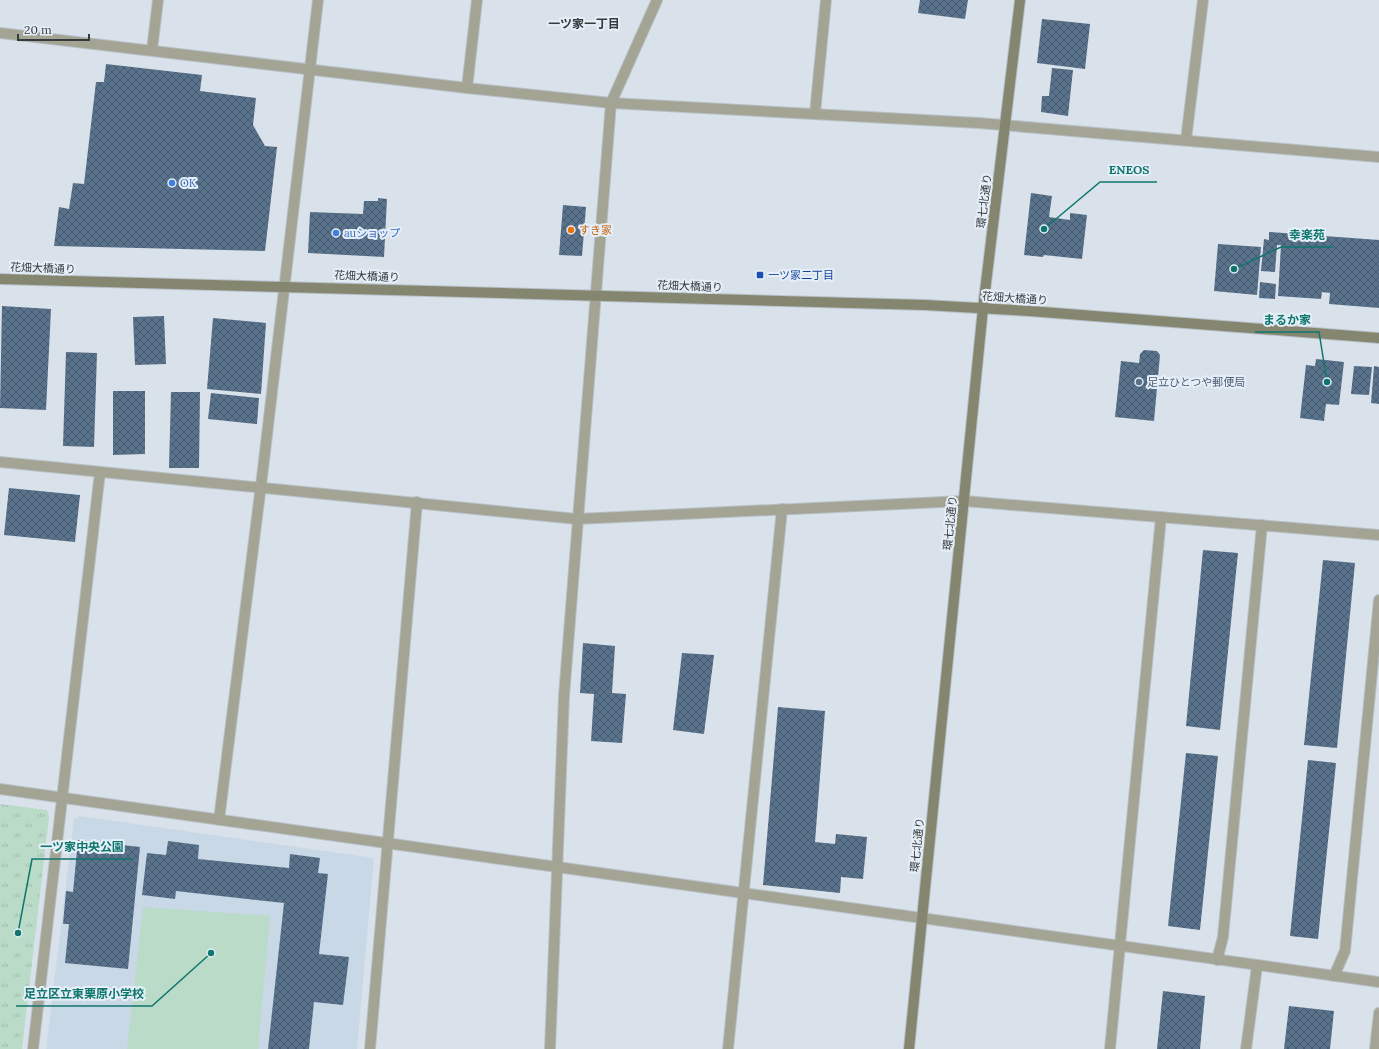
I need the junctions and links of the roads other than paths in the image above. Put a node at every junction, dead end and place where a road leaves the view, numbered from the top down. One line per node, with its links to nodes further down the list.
1 (158, 0): 9 (street)
2 (318, 0): 10 (street)
3 (477, 0): 11 (street)
4 (657, 0): 12 (street)
5 (826, 0): 13 (street)
6 (1020, 0): 14 (street, 環七北通り)
7 (1203, 0): 15 (street)
8 (0, 33): 9 (street)
9 (152, 50): 10 (street)
10 (310, 69): 11 (street); 18 (street)
11 (467, 88): 12 (street)
12 (611, 102): 13 (street); 19 (street)
13 (815, 113): 14 (street)
14 (1005, 125): 15 (street); 20 (street, 環七北通り)
15 (1186, 140): 16 (street)
16 (1379, 157)
17 (0, 279): 18 (street, 花畑大橋通り)
18 (284, 286): 19 (street, 花畑大橋通り); 24 (street)
19 (594, 295): 20 (street, 花畑大橋通り); 29 (street)
20 (983, 308): 21 (street, 花畑大橋通り); 25 (street, 環七北通り)
21 (1379, 338)
22 (0, 462): 23 (street)
23 (100, 472): 24 (street); 34 (street)
24 (261, 487): 26 (street); 35 (street)
25 (964, 501): 27 (street); 28 (street); 39 (street, 環七北通り)
26 (417, 502): 29 (street); 36 (street)
27 (782, 508): 29 (street); 38 (street)
28 (1161, 517): 30 (street); 40 (street)
29 (577, 518): 37 (street)
30 (1262, 525): 31 (street); 41 (street)
31 (1379, 535)
32 (1379, 600): 43 (street)
33 (0, 789): 34 (street)
34 (62, 797): 35 (street); 46 (street)
35 (219, 820): 36 (street)
36 (387, 843): 37 (street); 47 (street)
37 (558, 868): 38 (street); 48 (street)
38 (743, 894): 39 (street); 49 (street)
39 (922, 919): 40 (street); 50 (street, 環七北通り)
40 (1120, 947): 41 (street); 51 (street)
41 (1217, 960): 42 (street)
42 (1257, 966): 43 (street); 52 (street)
43 (1334, 976): 44 (street)
44 (1379, 982)
45 (1379, 1013): 53 (street)
46 (33, 1049)
47 (370, 1049)
48 (550, 1049)
49 (728, 1049)
50 (909, 1049)
51 (1110, 1049)
52 (1246, 1049)
53 (1375, 1049)

